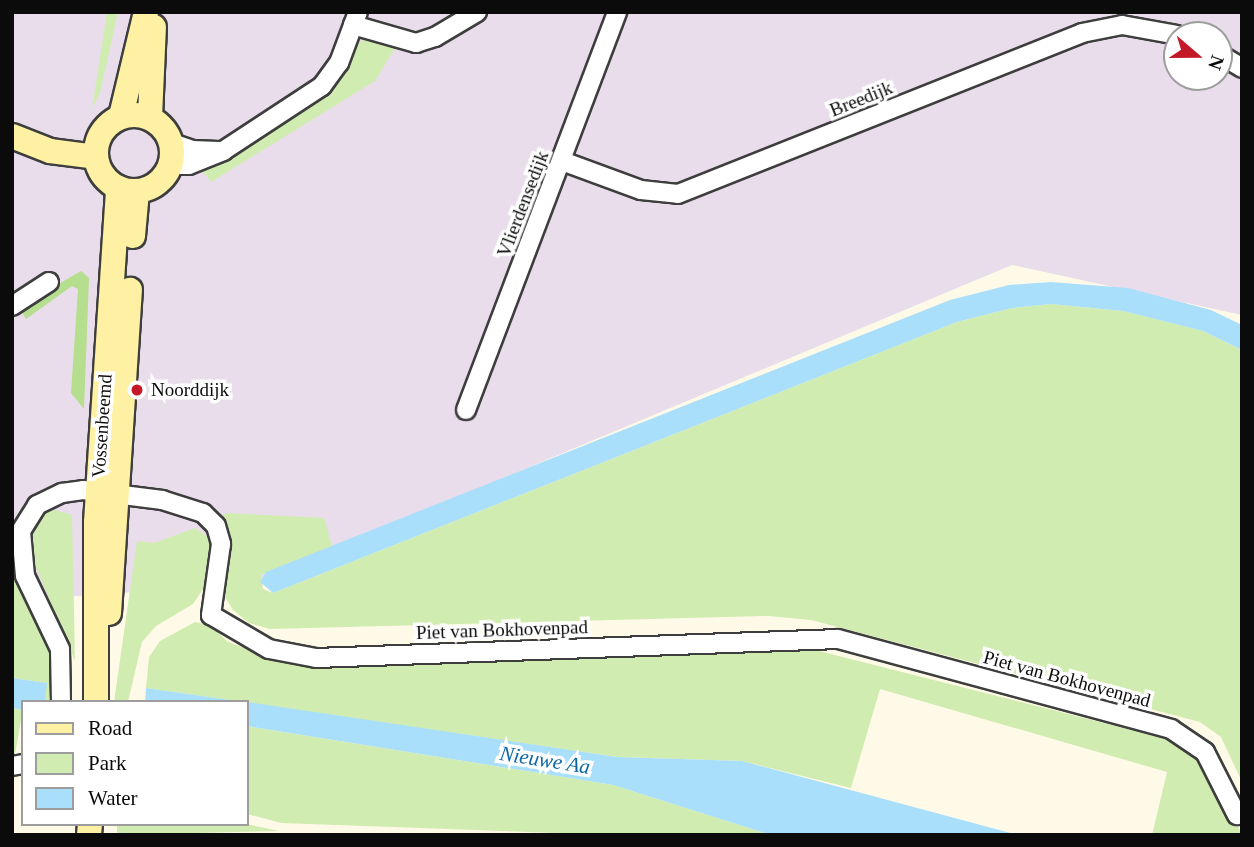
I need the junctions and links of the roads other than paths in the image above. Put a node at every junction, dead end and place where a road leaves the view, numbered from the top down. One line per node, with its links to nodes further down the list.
1 (146, 12): 7 (main road)
2 (155, 12): 8 (main road)
3 (477, 12): 5 (street)
4 (617, 12): 12 (street, Vlierdensedijk)
5 (355, 19): 11 (street)
6 (1163, 32): 12 (street, Breedijk)
7 (121, 116): 8 (main road); 10 (main road)
8 (150, 117): 11 (main road)
9 (17, 138): 10 (main road)
10 (97, 148): 13 (main road)
11 (172, 154): 13 (main road)
12 (562, 161): 16 (street, Vlierdensedijk)
13 (127, 189): 17 (main road, Vossenbeemd)
14 (49, 282): 15 (street)
15 (12, 306)
16 (466, 410)
17 (108, 493): 18 (street, Piet van Bokhovenpad); 19 (main road, Vossenbeemd); 20 (street, Piet van Bokhovenpad)
18 (61, 700)
19 (96, 700)
20 (1237, 815)

